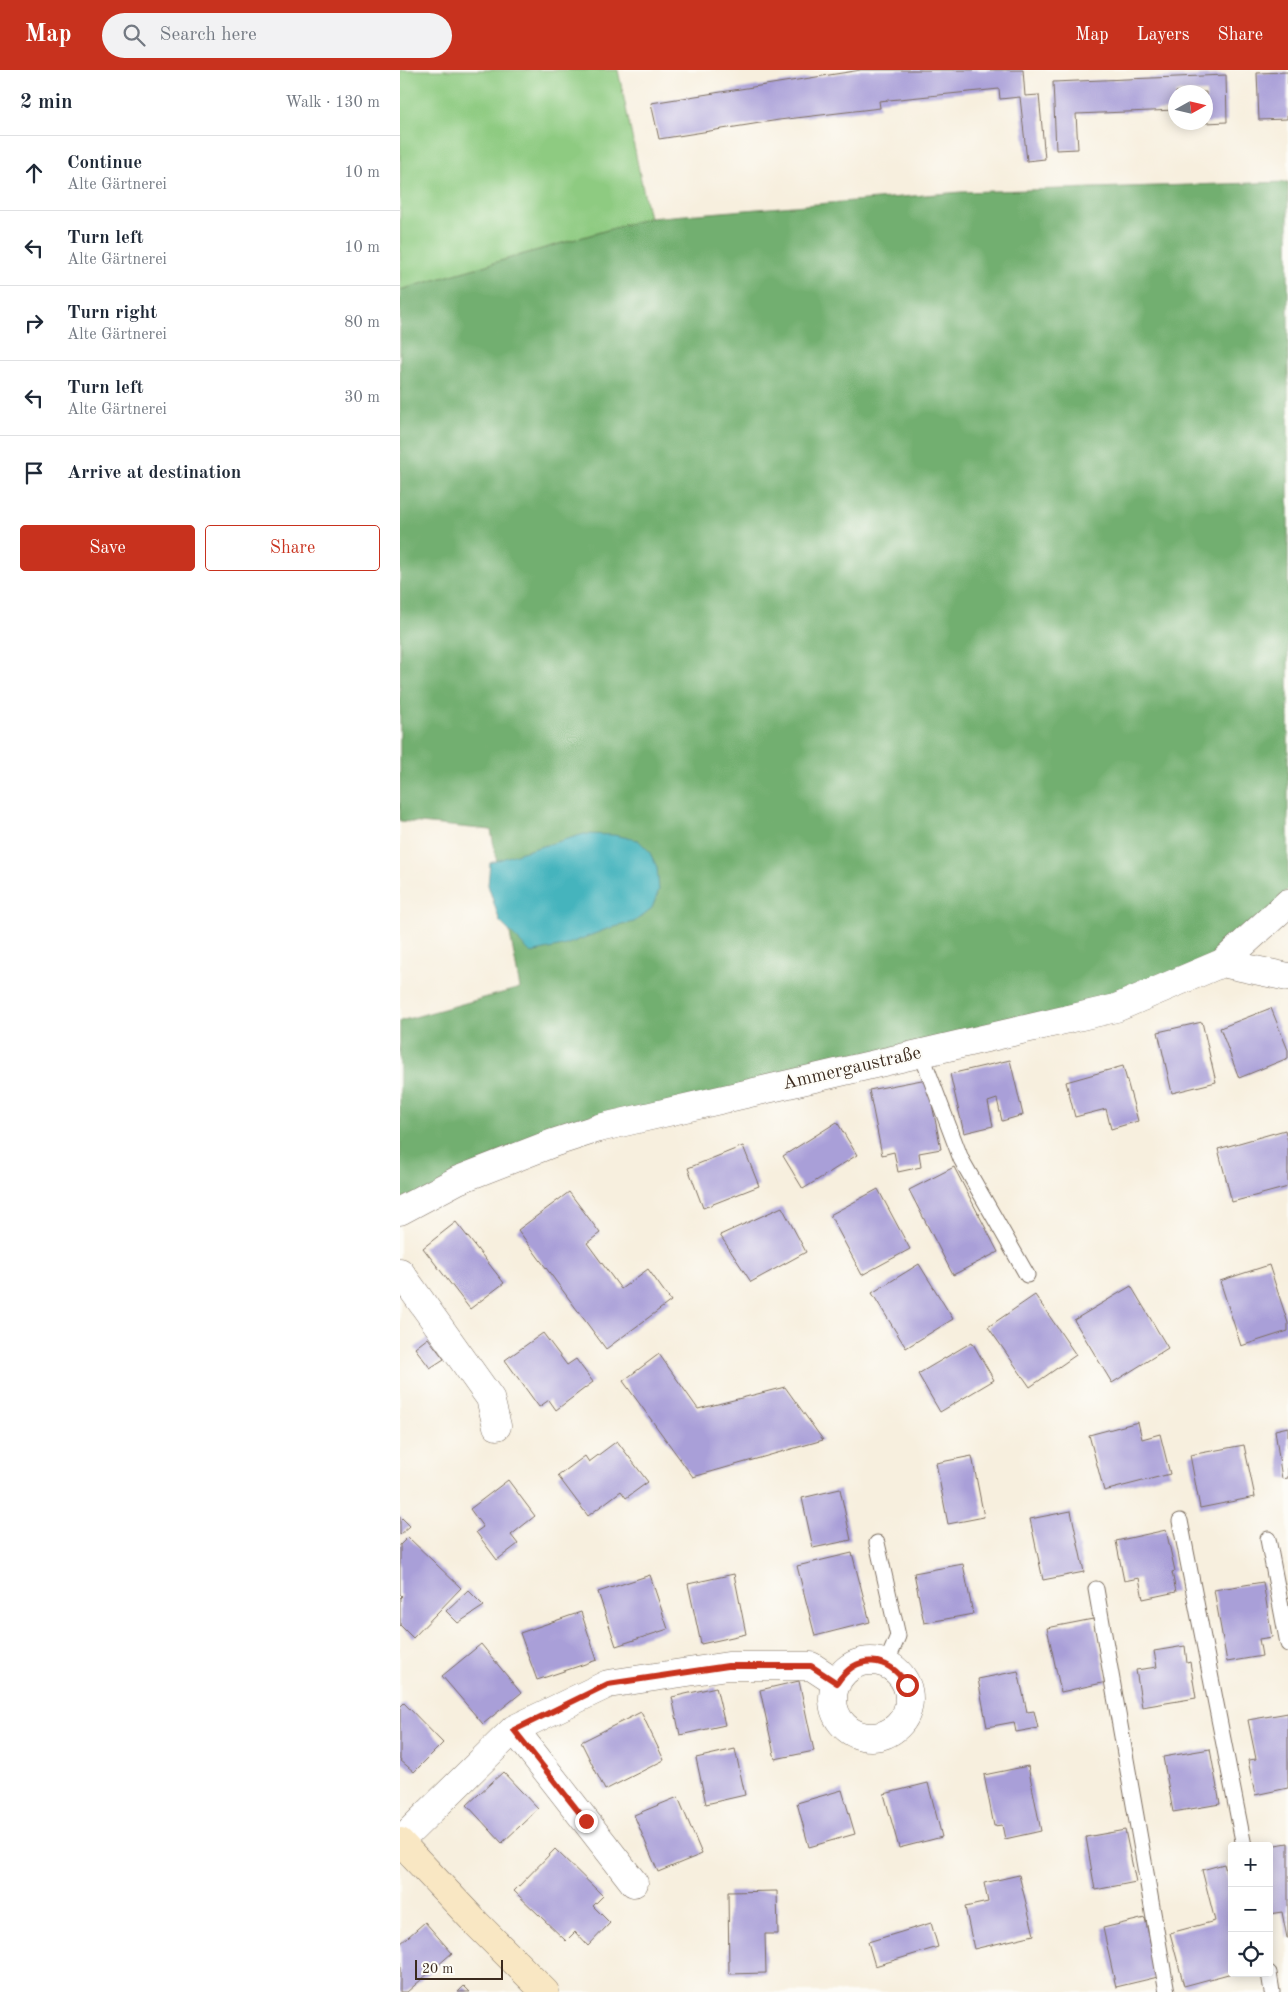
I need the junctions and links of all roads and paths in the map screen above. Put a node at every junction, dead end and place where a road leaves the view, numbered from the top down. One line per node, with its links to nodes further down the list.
1 (1288, 903): 2 (street, Ammergaustraße)
2 (1222, 963): 3 (street); 4 (street, Ammergaustraße)
3 (1288, 977)
4 (921, 1053): 5 (street, Ammergaustraße); 7 (lane)
5 (400, 1211)
6 (400, 1272): 8 (street)
7 (1027, 1275)
8 (497, 1426)
9 (1180, 1521): 18 (lane)
10 (1268, 1539): 13 (lane)
11 (877, 1543): 14 (lane)
12 (1096, 1589): 22 (lane)
13 (1288, 1644)
14 (886, 1664): 15 (street); 15 (street)
15 (837, 1683): 16 (street)
16 (514, 1730): 17 (street); 19 (street)
17 (400, 1841): 21 (main road)
18 (1243, 1842)
19 (634, 1883)
20 (1269, 1977): 23 (lane)
21 (545, 1992)
22 (1167, 1992)
23 (1272, 1992)

